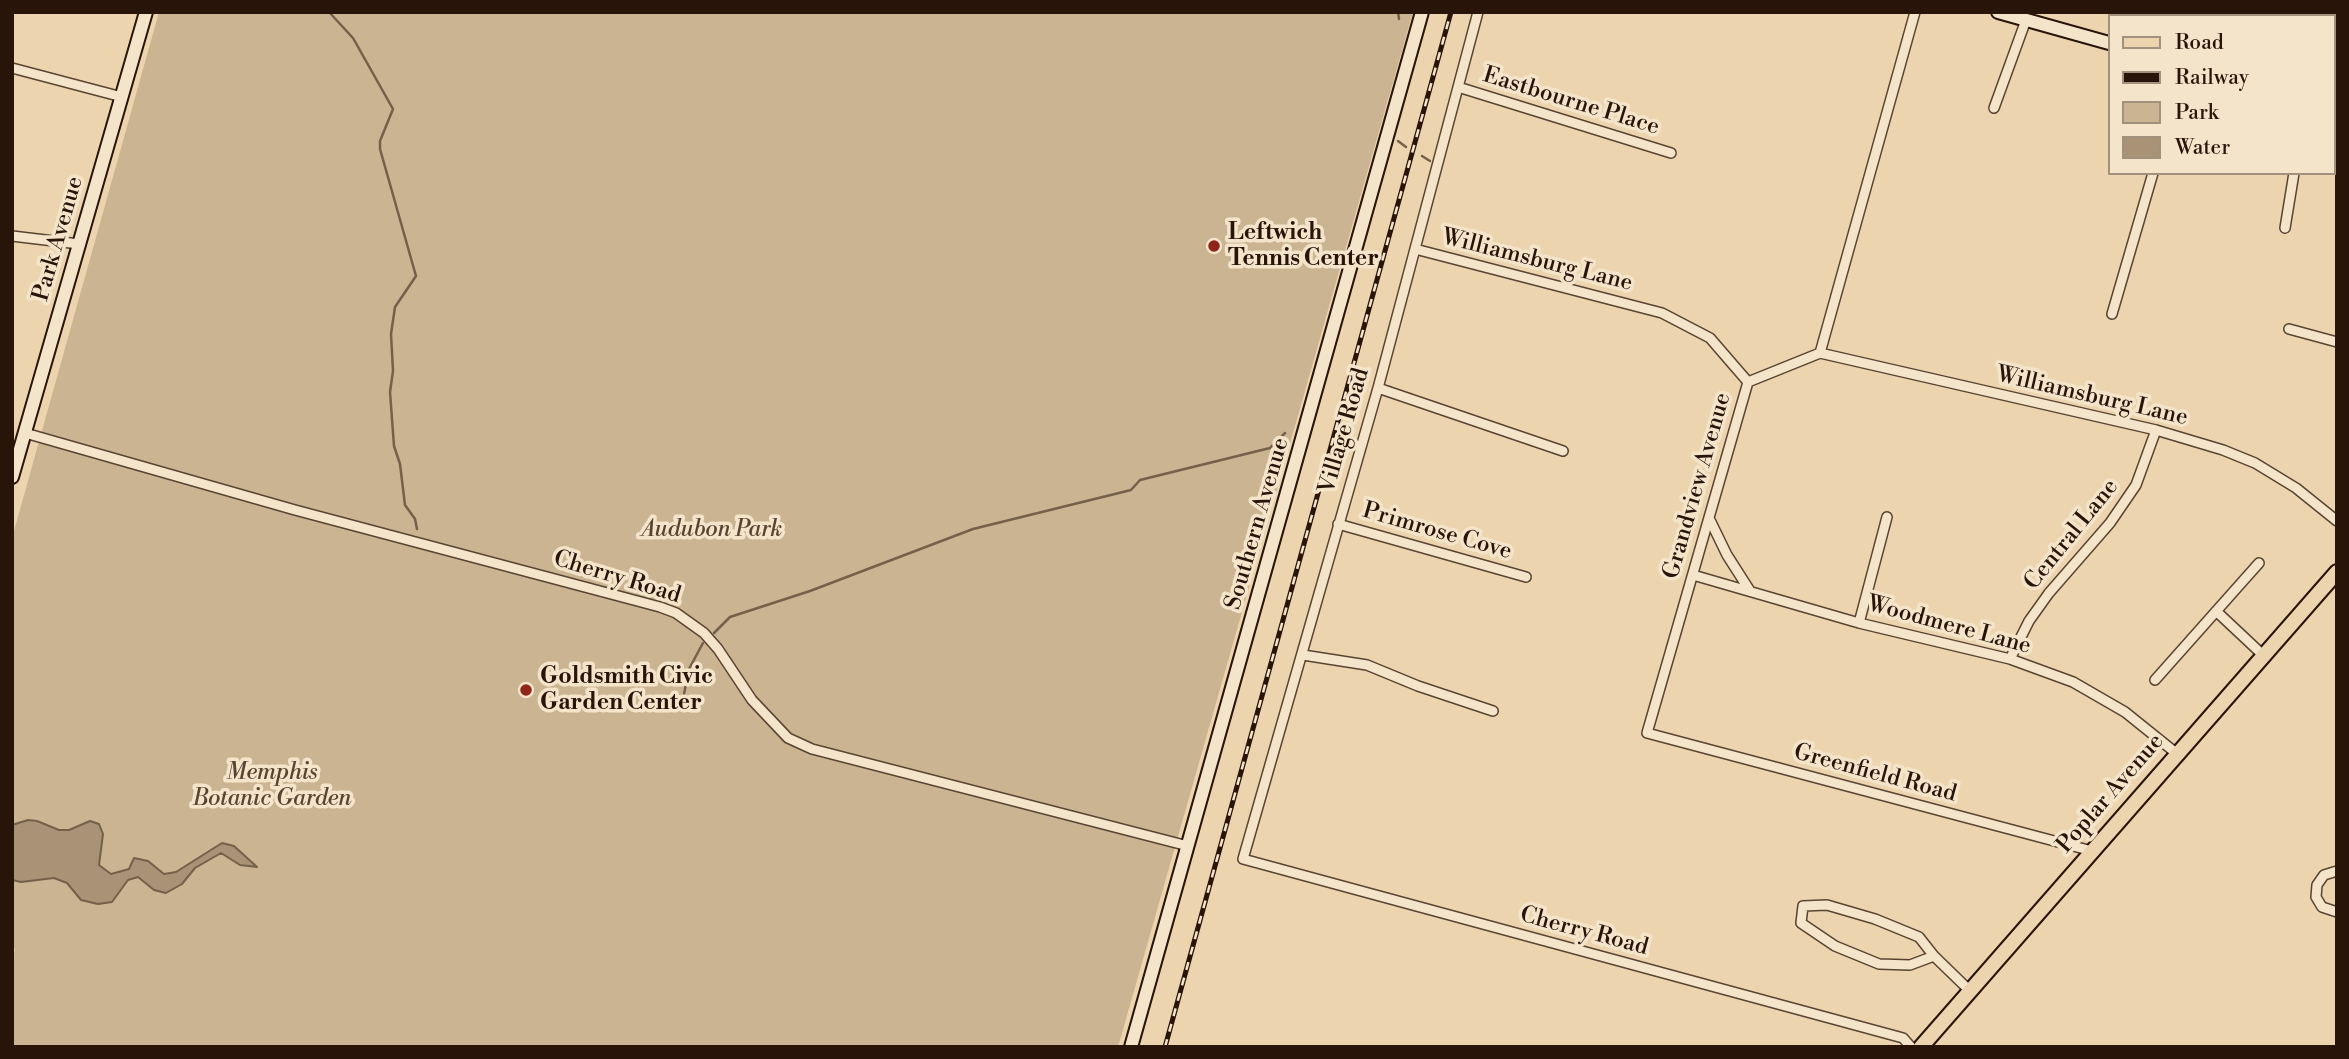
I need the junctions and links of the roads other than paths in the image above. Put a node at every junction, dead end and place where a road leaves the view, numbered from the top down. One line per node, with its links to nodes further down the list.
1 (146, 12): 10 (street, Park Avenue)
2 (1422, 12): 47 (street, Southern Avenue)
3 (1478, 12): 9 (street, Village Road)
4 (1915, 12): 22 (street)
5 (1998, 12): 6 (street)
6 (2026, 20): 7 (street); 11 (street)
7 (2108, 43)
8 (12, 68): 10 (street)
9 (1458, 87): 12 (street, Eastbourne Place); 18 (street, Village Road)
10 (122, 97): 17 (street, Park Avenue)
11 (1994, 108)
12 (1671, 153)
13 (2152, 175): 19 (street)
14 (2294, 175): 15 (street)
15 (2285, 228)
16 (12, 236): 17 (street)
17 (79, 244): 26 (street, Park Avenue)
18 (1415, 249): 23 (street, Williamsburg Lane); 24 (street, Village Road)
19 (2112, 314)
20 (2289, 329): 21 (street)
21 (2337, 342)
22 (1820, 353): 23 (street, Grandview Avenue); 25 (street, Williamsburg Lane)
23 (1748, 382): 30 (street, Grandview Avenue)
24 (1378, 388): 27 (street); 32 (street, Village Road)
25 (2156, 430): 31 (street, Williamsburg Lane); 42 (street, Central Lane)
26 (25, 433): 28 (street, Park Avenue); 47 (street, Cherry Road)
27 (1563, 451)
28 (12, 477)
29 (1887, 517): 39 (street)
30 (1709, 518): 35 (street, Grandview Avenue); 37 (street)
31 (2337, 521)
32 (1338, 524): 36 (street, Primrose Cove); 40 (street, Village Road)
33 (2259, 563): 38 (street)
34 (2337, 572): 41 (main road, Poplar Avenue)
35 (1693, 575): 37 (street, Woodmere Lane); 45 (street, Grandview Avenue)
36 (1526, 577)
37 (1750, 591): 39 (street, Woodmere Lane)
38 (2216, 611): 41 (street); 43 (street)
39 (1859, 622): 42 (street, Woodmere Lane)
40 (1303, 655): 44 (street); 49 (street, Village Road)
41 (2264, 656): 46 (main road, Poplar Avenue)
42 (2010, 659): 46 (street, Woodmere Lane)
43 (2155, 680)
44 (1493, 711)
45 (1647, 733): 48 (street, Greenfield Road)
46 (2176, 753): 48 (main road, Poplar Avenue)
47 (1188, 846): 54 (street, Southern Avenue)
48 (2092, 852): 53 (main road, Poplar Avenue)
49 (1243, 859): 55 (street, Cherry Road)
50 (2337, 871): 51 (street)
51 (2337, 912)
52 (1934, 956): 52 (street); 53 (street)
53 (1969, 990): 56 (main road, Poplar Avenue)
54 (1130, 1047)
55 (1911, 1047)
56 (1920, 1047)

